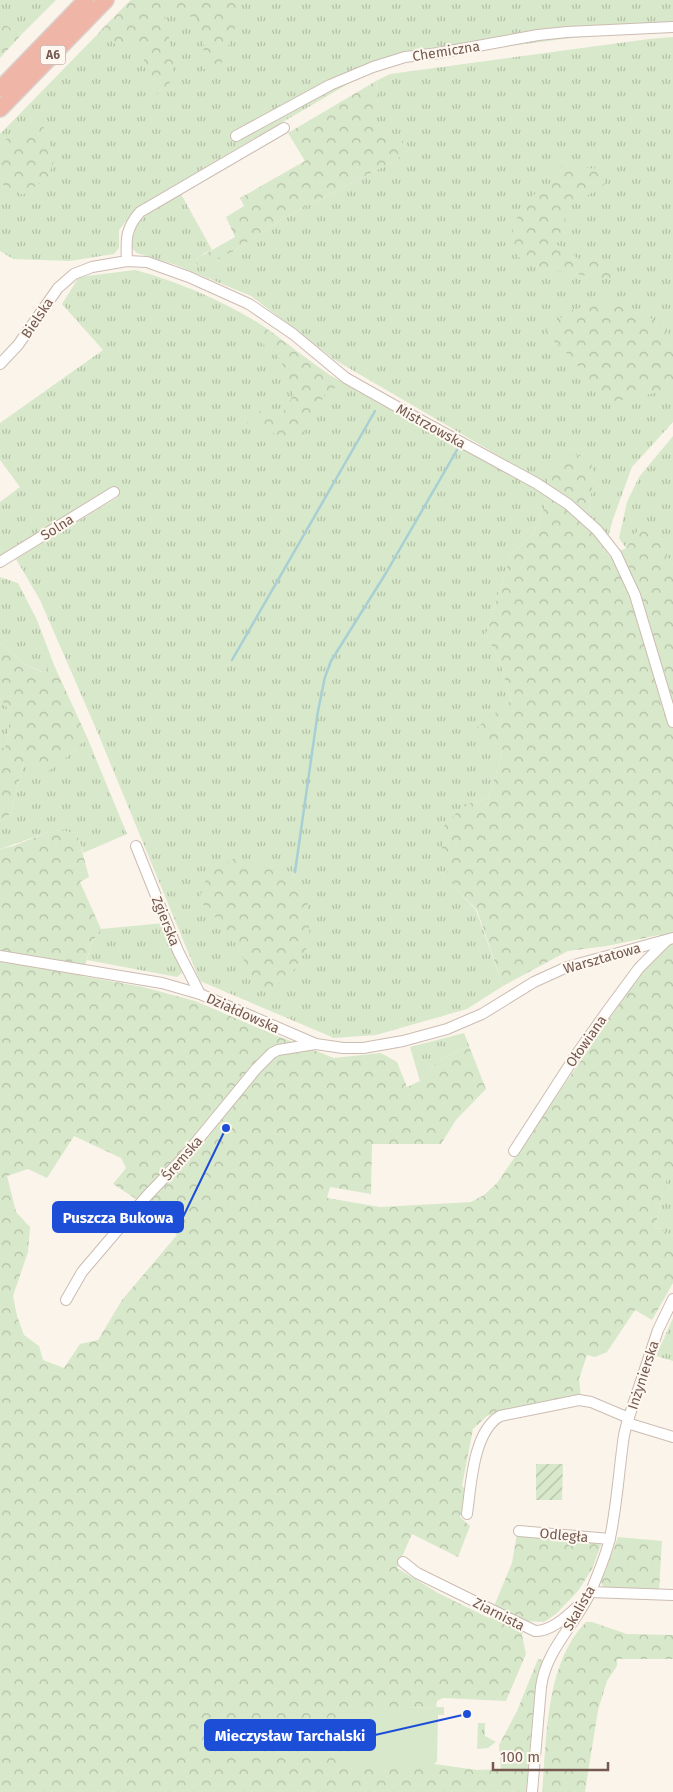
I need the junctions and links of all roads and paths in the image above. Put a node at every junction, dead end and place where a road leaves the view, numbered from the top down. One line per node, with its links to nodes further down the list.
1 (86, 0): 4 (highway, A6)
2 (106, 0): 5 (highway, A6)
3 (673, 27): 7 (street, Chemiczna)
4 (0, 89)
5 (0, 109)
6 (284, 128): 8 (street)
7 (236, 136)
8 (127, 261): 9 (street, Mistrzowska); 13 (street, Mistrzowska)
9 (74, 274): 10 (street, Bielska)
10 (0, 364)
11 (114, 492): 12 (street, Solna)
12 (0, 562)
13 (673, 722)
14 (136, 846): 17 (street, Zgierska)
15 (671, 939): 18 (street, Warsztatowa); 20 (street, Ołowiana)
16 (0, 956): 17 (street, Działdowska)
17 (200, 994): 19 (street, Działdowska)
18 (482, 1014): 19 (street, Działdowska)
19 (316, 1044): 22 (street, Śremska)
20 (514, 1151)
21 (673, 1299): 23 (street, Inżynierska)
22 (66, 1300)
23 (628, 1421): 24 (street); 25 (street); 27 (street, Skalista)
24 (673, 1437)
25 (467, 1514)
26 (518, 1531): 27 (street, Odległa)
27 (610, 1539): 29 (street, Skalista)
28 (403, 1562): 29 (street, Ziarnista)
29 (590, 1592): 30 (street); 31 (street, Skalista)
30 (673, 1595)
31 (532, 1792)

